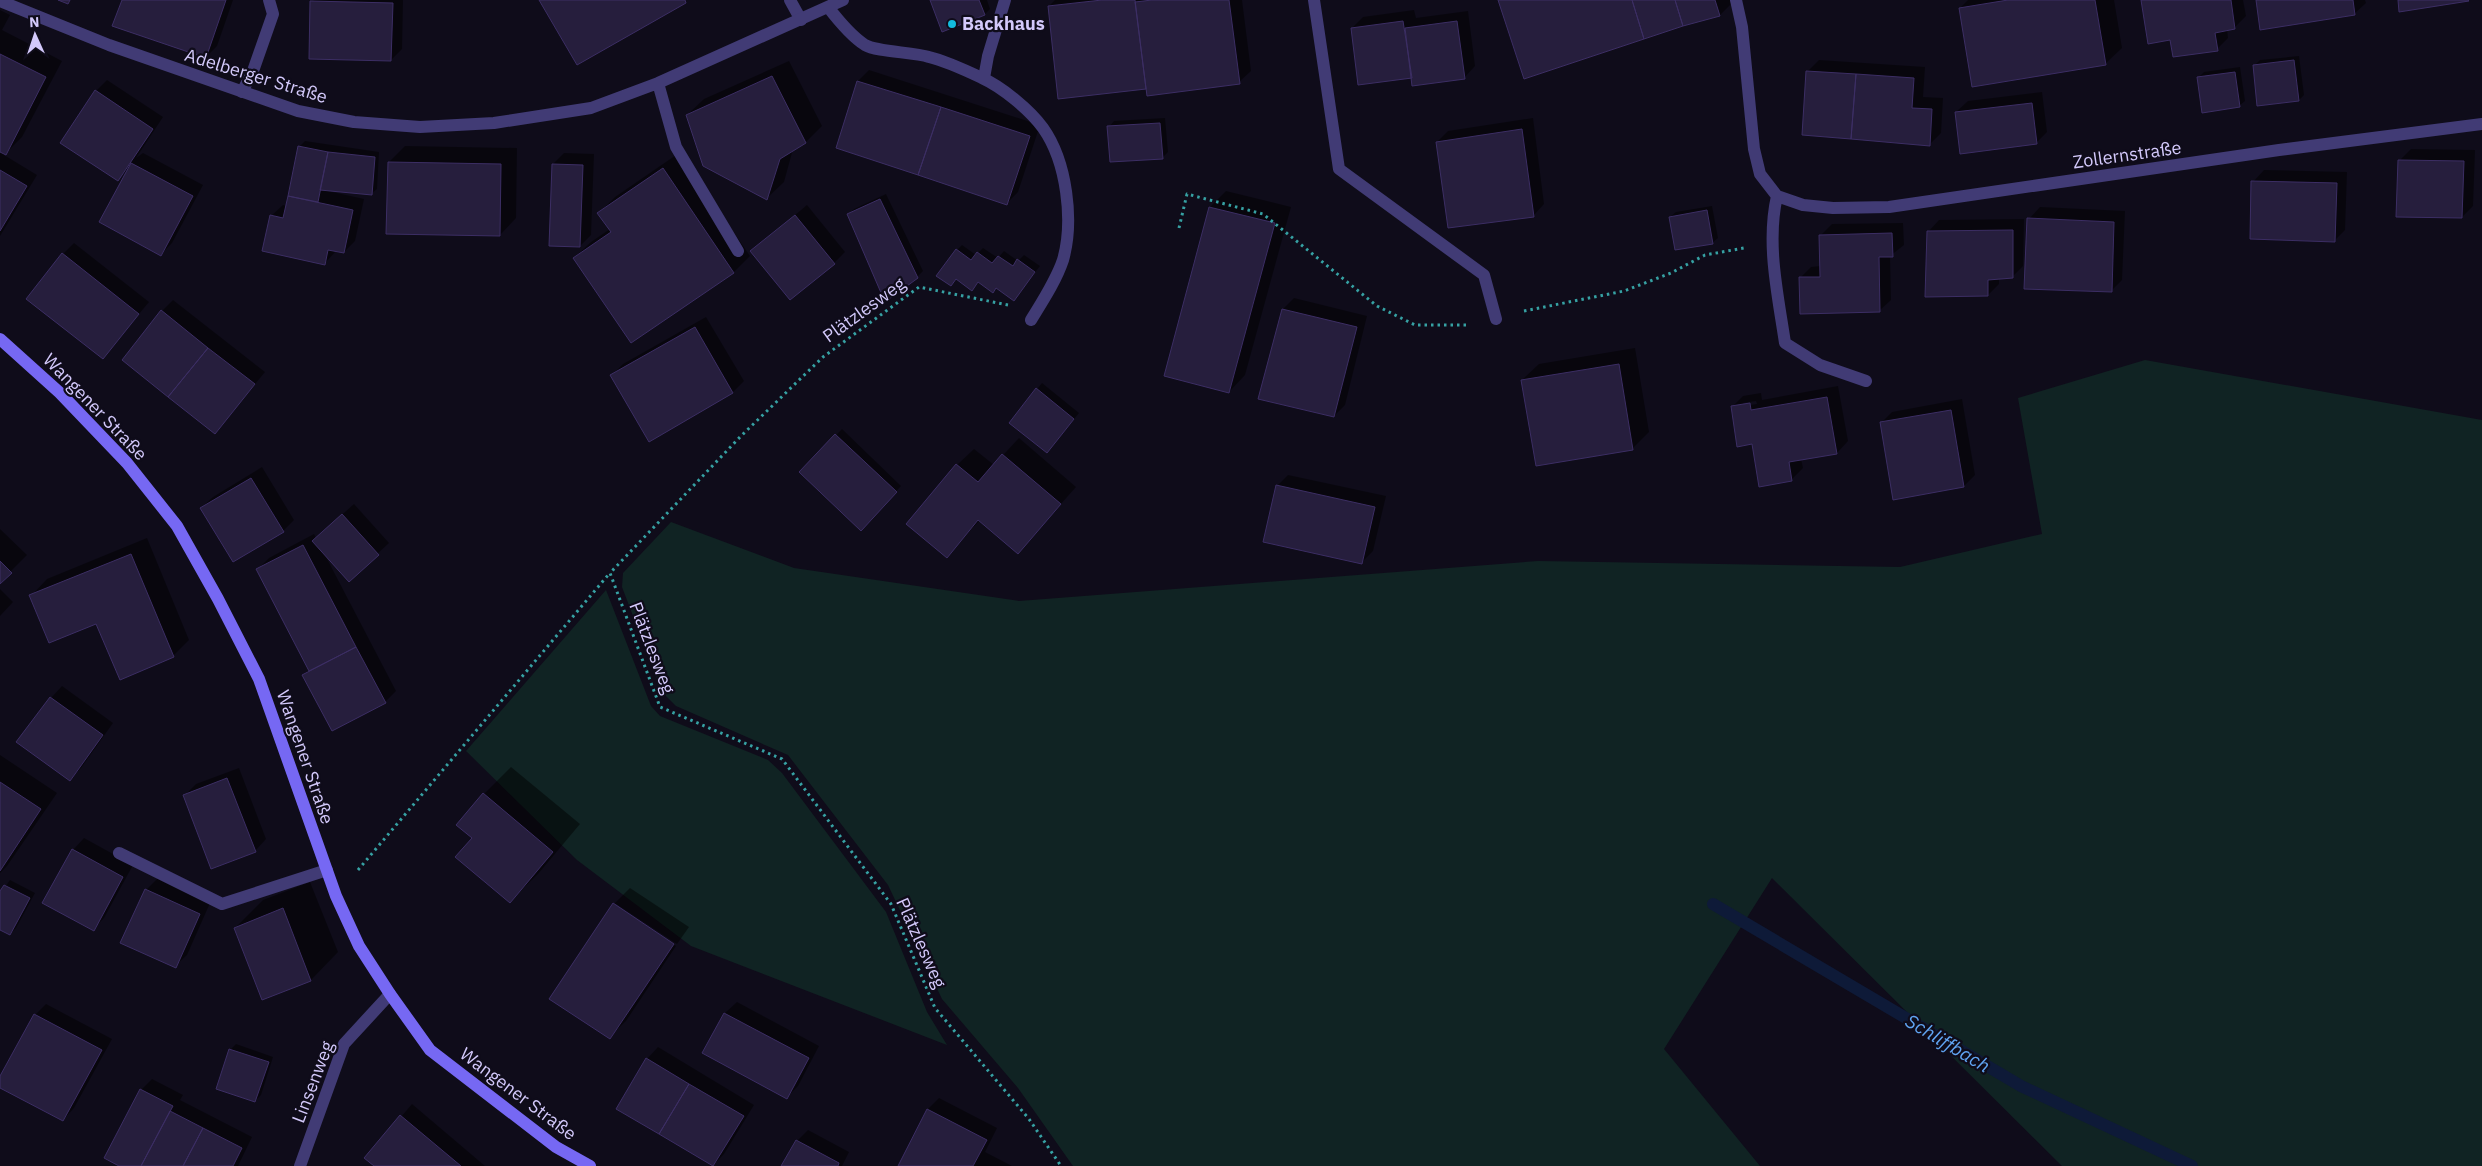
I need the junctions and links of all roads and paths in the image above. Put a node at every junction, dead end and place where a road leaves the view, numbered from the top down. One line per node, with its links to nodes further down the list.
1 (269, 0): 12 (street)
2 (790, 0): 9 (street)
3 (843, 0): 8 (street, Adelberger Straße)
4 (1005, 0): 10 (street)
5 (1314, 0): 16 (street)
6 (1736, 0): 14 (street)
7 (0, 1): 12 (street, Adelberger Straße)
8 (828, 7): 9 (street, Adelberger Straße); 10 (street)
9 (801, 20): 11 (street, Adelberger Straße)
10 (984, 78): 17 (street)
11 (658, 84): 12 (street, Adelberger Straße); 15 (street)
12 (242, 92)
13 (2482, 124): 14 (street, Zollernstraße)
14 (1777, 196): 19 (street)
15 (738, 252)
16 (1496, 319)
17 (1031, 320): 20 (path, Plätzlesweg)
18 (0, 339): 22 (main road, Wangener Straße)
19 (1866, 381)
20 (610, 573): 23 (path); 27 (path, Plätzlesweg)
21 (119, 853): 22 (street)
22 (327, 870): 23 (main road, Wangener Straße)
23 (336, 896): 24 (main road, Wangener Straße)
24 (390, 994): 25 (street, Linsenweg); 26 (main road, Wangener Straße)
25 (300, 1166)
26 (590, 1166)
27 (1061, 1166)

